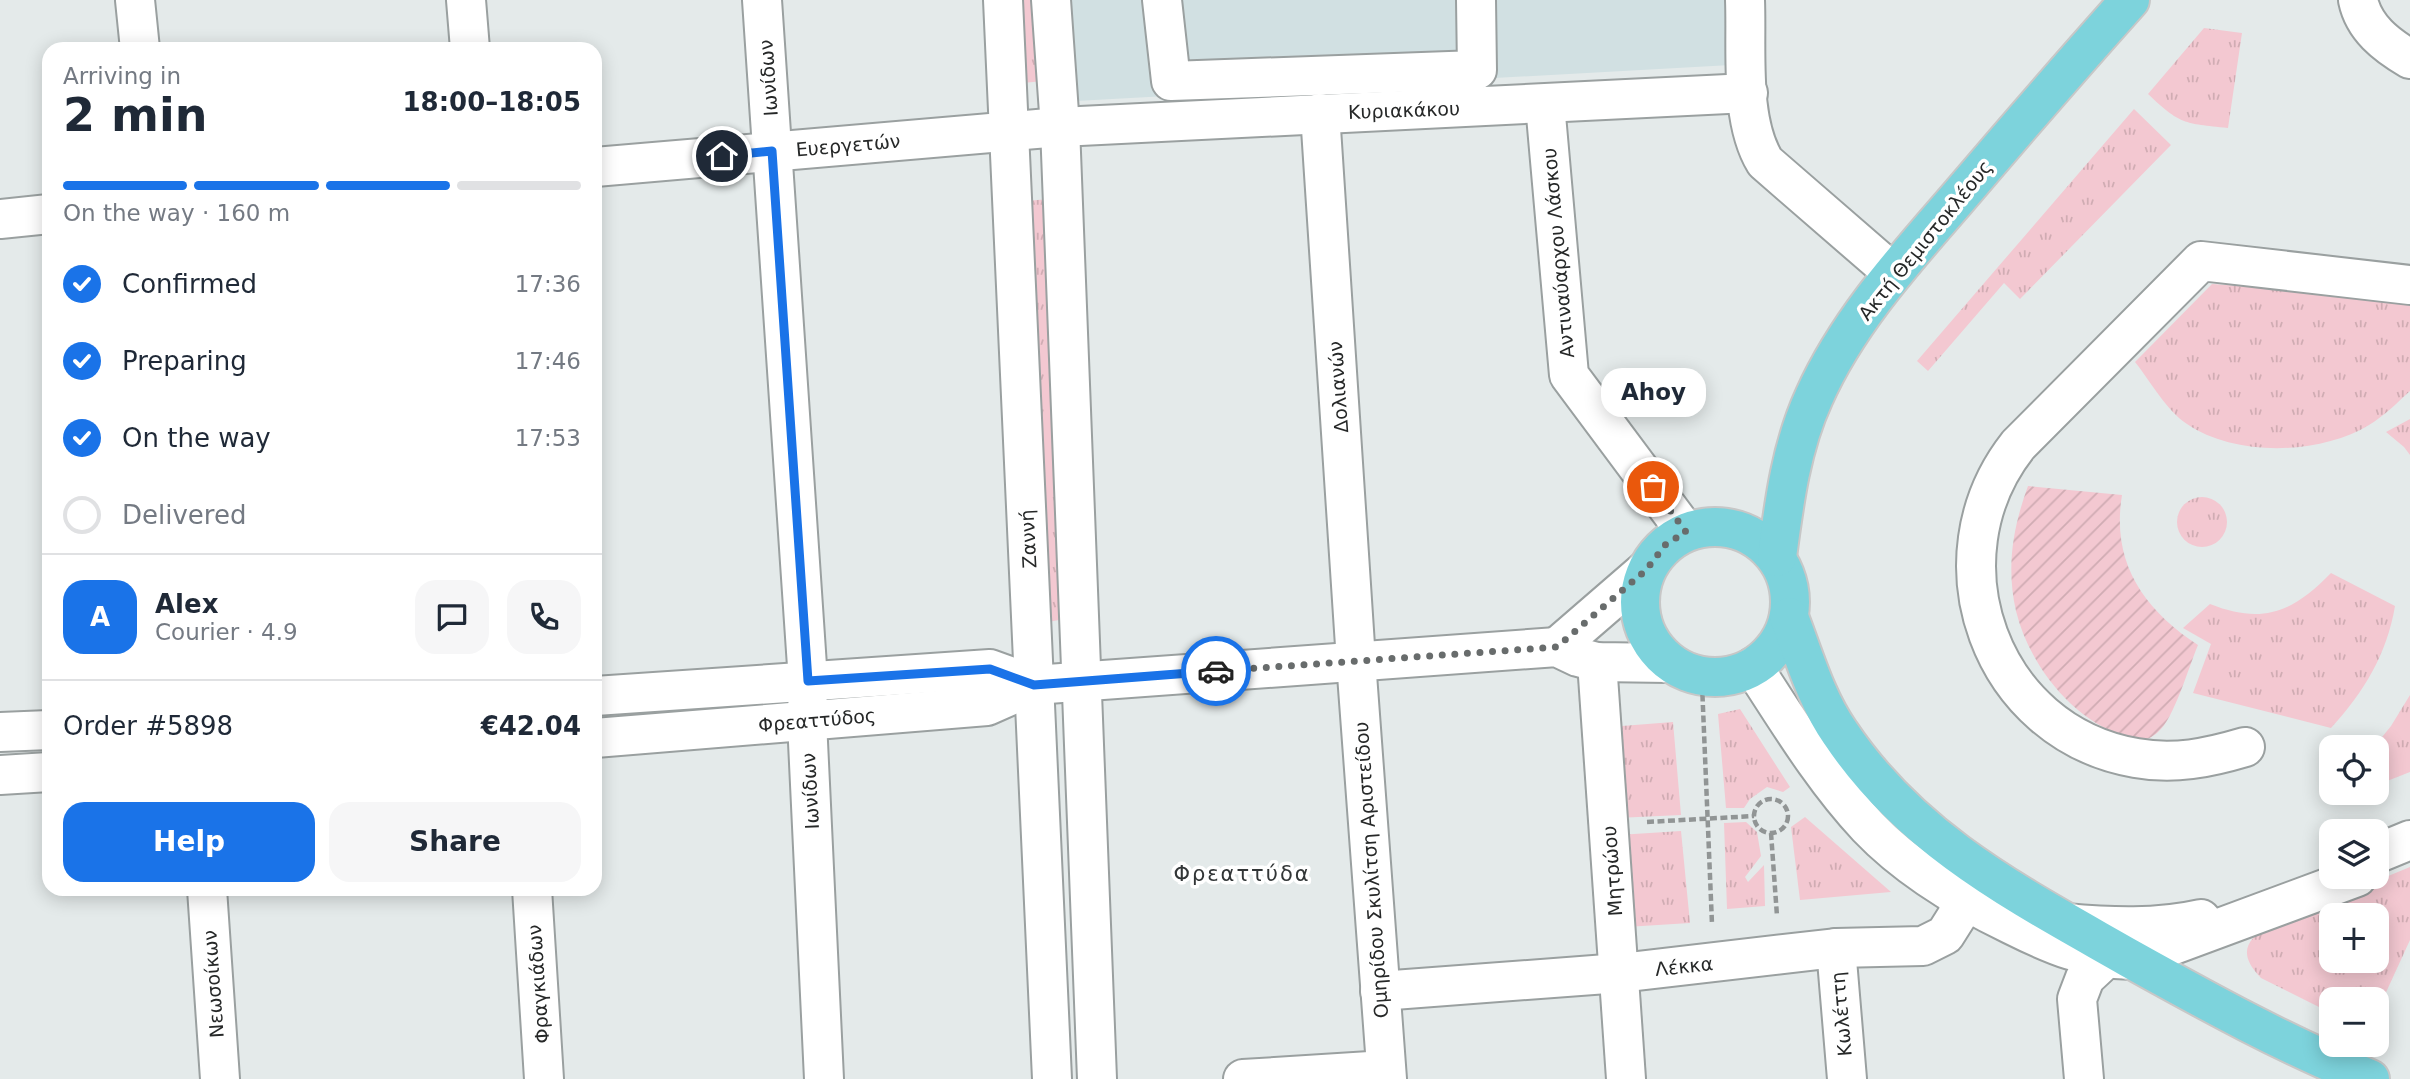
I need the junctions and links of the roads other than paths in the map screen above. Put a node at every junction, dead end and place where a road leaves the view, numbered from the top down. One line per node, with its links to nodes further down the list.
1 (135, 0): 11 (street)
2 (466, 0): 12 (street)
3 (762, 0): 19 (street, Ιωνίδων)
4 (1003, 0): 18 (street, Ζαννή)
5 (1051, 0): 17 (street)
6 (1162, 0): 7 (street)
7 (1476, 0)
8 (1745, 0): 14 (street)
9 (2130, 0): 23 (main road, Ακτή Θεμιστοκλέους)
10 (2358, 0): 13 (street)
11 (139, 42)
12 (469, 42)
13 (2410, 59)
14 (1748, 93): 15 (street, Κυριακάκου); 23 (street)
15 (1545, 104): 16 (street, Κυριακάκου); 25 (street, Αντιναύαρχου Λάσκου)
16 (1320, 113): 17 (street, Κυριακάκου); 30 (street, Δολιανών)
17 (1060, 127): 18 (street, Ευεργετών); 35 (street)
18 (1009, 131): 19 (street, Ευεργετών); 36 (street, Ζαννή)
19 (772, 151): 20 (street, Ευεργετών); 34 (street, Ιωνίδων)
20 (602, 166)
21 (42, 215): 22 (street)
22 (0, 219)
23 (1893, 273): 26 (main road, Ακτή Θεμιστοκλέους)
24 (2410, 285): 42 (street)
25 (1686, 532): 26 (main road); 27 (main road)
26 (1777, 557): 28 (main road)
27 (1646, 570): 29 (street); 33 (main road)
28 (1790, 617): 32 (main road); 54 (main road)
29 (1557, 647): 30 (street, Φρεαττύδος); 31 (street, Φρεαττύδος)
30 (1356, 661): 35 (street, Φρεαττύδος); 58 (street, Ομηρίδου Σκυλίτση Αριστείδου)
31 (1597, 662): 33 (street, Φρεαττύδος); 57 (street, Μητρώου)
32 (1753, 667): 33 (main road); 53 (street)
33 (1686, 670)
34 (808, 681): 36 (street, Φρεαττύδος); 37 (street, Φρεαττύδος); 38 (street, Ιωνίδων)
35 (1081, 682): 36 (street, Φρεαττύδος); 65 (street)
36 (1034, 685): 38 (street, Φρεαττύδος); 64 (street, Ζαννή)
37 (602, 696)
38 (807, 721): 41 (street, Φρεαττύδος); 63 (street, Ιωνίδων)
39 (42, 730): 40 (street)
40 (0, 732)
41 (602, 736)
42 (2245, 747)
43 (42, 772): 44 (street)
44 (0, 775)
45 (2410, 841): 46 (street)
46 (2389, 849)
47 (2410, 857): 48 (street)
48 (2389, 865)
49 (2319, 877): 54 (street)
50 (2321, 889): 56 (street)
51 (207, 896): 61 (street, Νεωσοίκων)
52 (532, 896): 62 (street, Φραγκιάδων)
53 (1961, 898): 55 (street, Λέκκα); 56 (street)
54 (2050, 913): 56 (main road)
55 (1836, 948): 57 (street, Λέκκα); 68 (street, Κωλέττη)
56 (2113, 959): 59 (main road); 69 (street)
57 (1620, 973): 58 (street, Λέκκα); 67 (street, Μητρώου)
58 (1380, 991): 60 (street, Ομηρίδου Σκυλίτση Αριστείδου)
59 (2311, 1067): 70 (main road)
60 (1387, 1074): 66 (street)
61 (220, 1079)
62 (544, 1079)
63 (824, 1079)
64 (1052, 1079)
65 (1097, 1079)
66 (1243, 1079)
67 (1626, 1079)
68 (1847, 1079)
69 (2084, 1079)
70 (2370, 1079)

